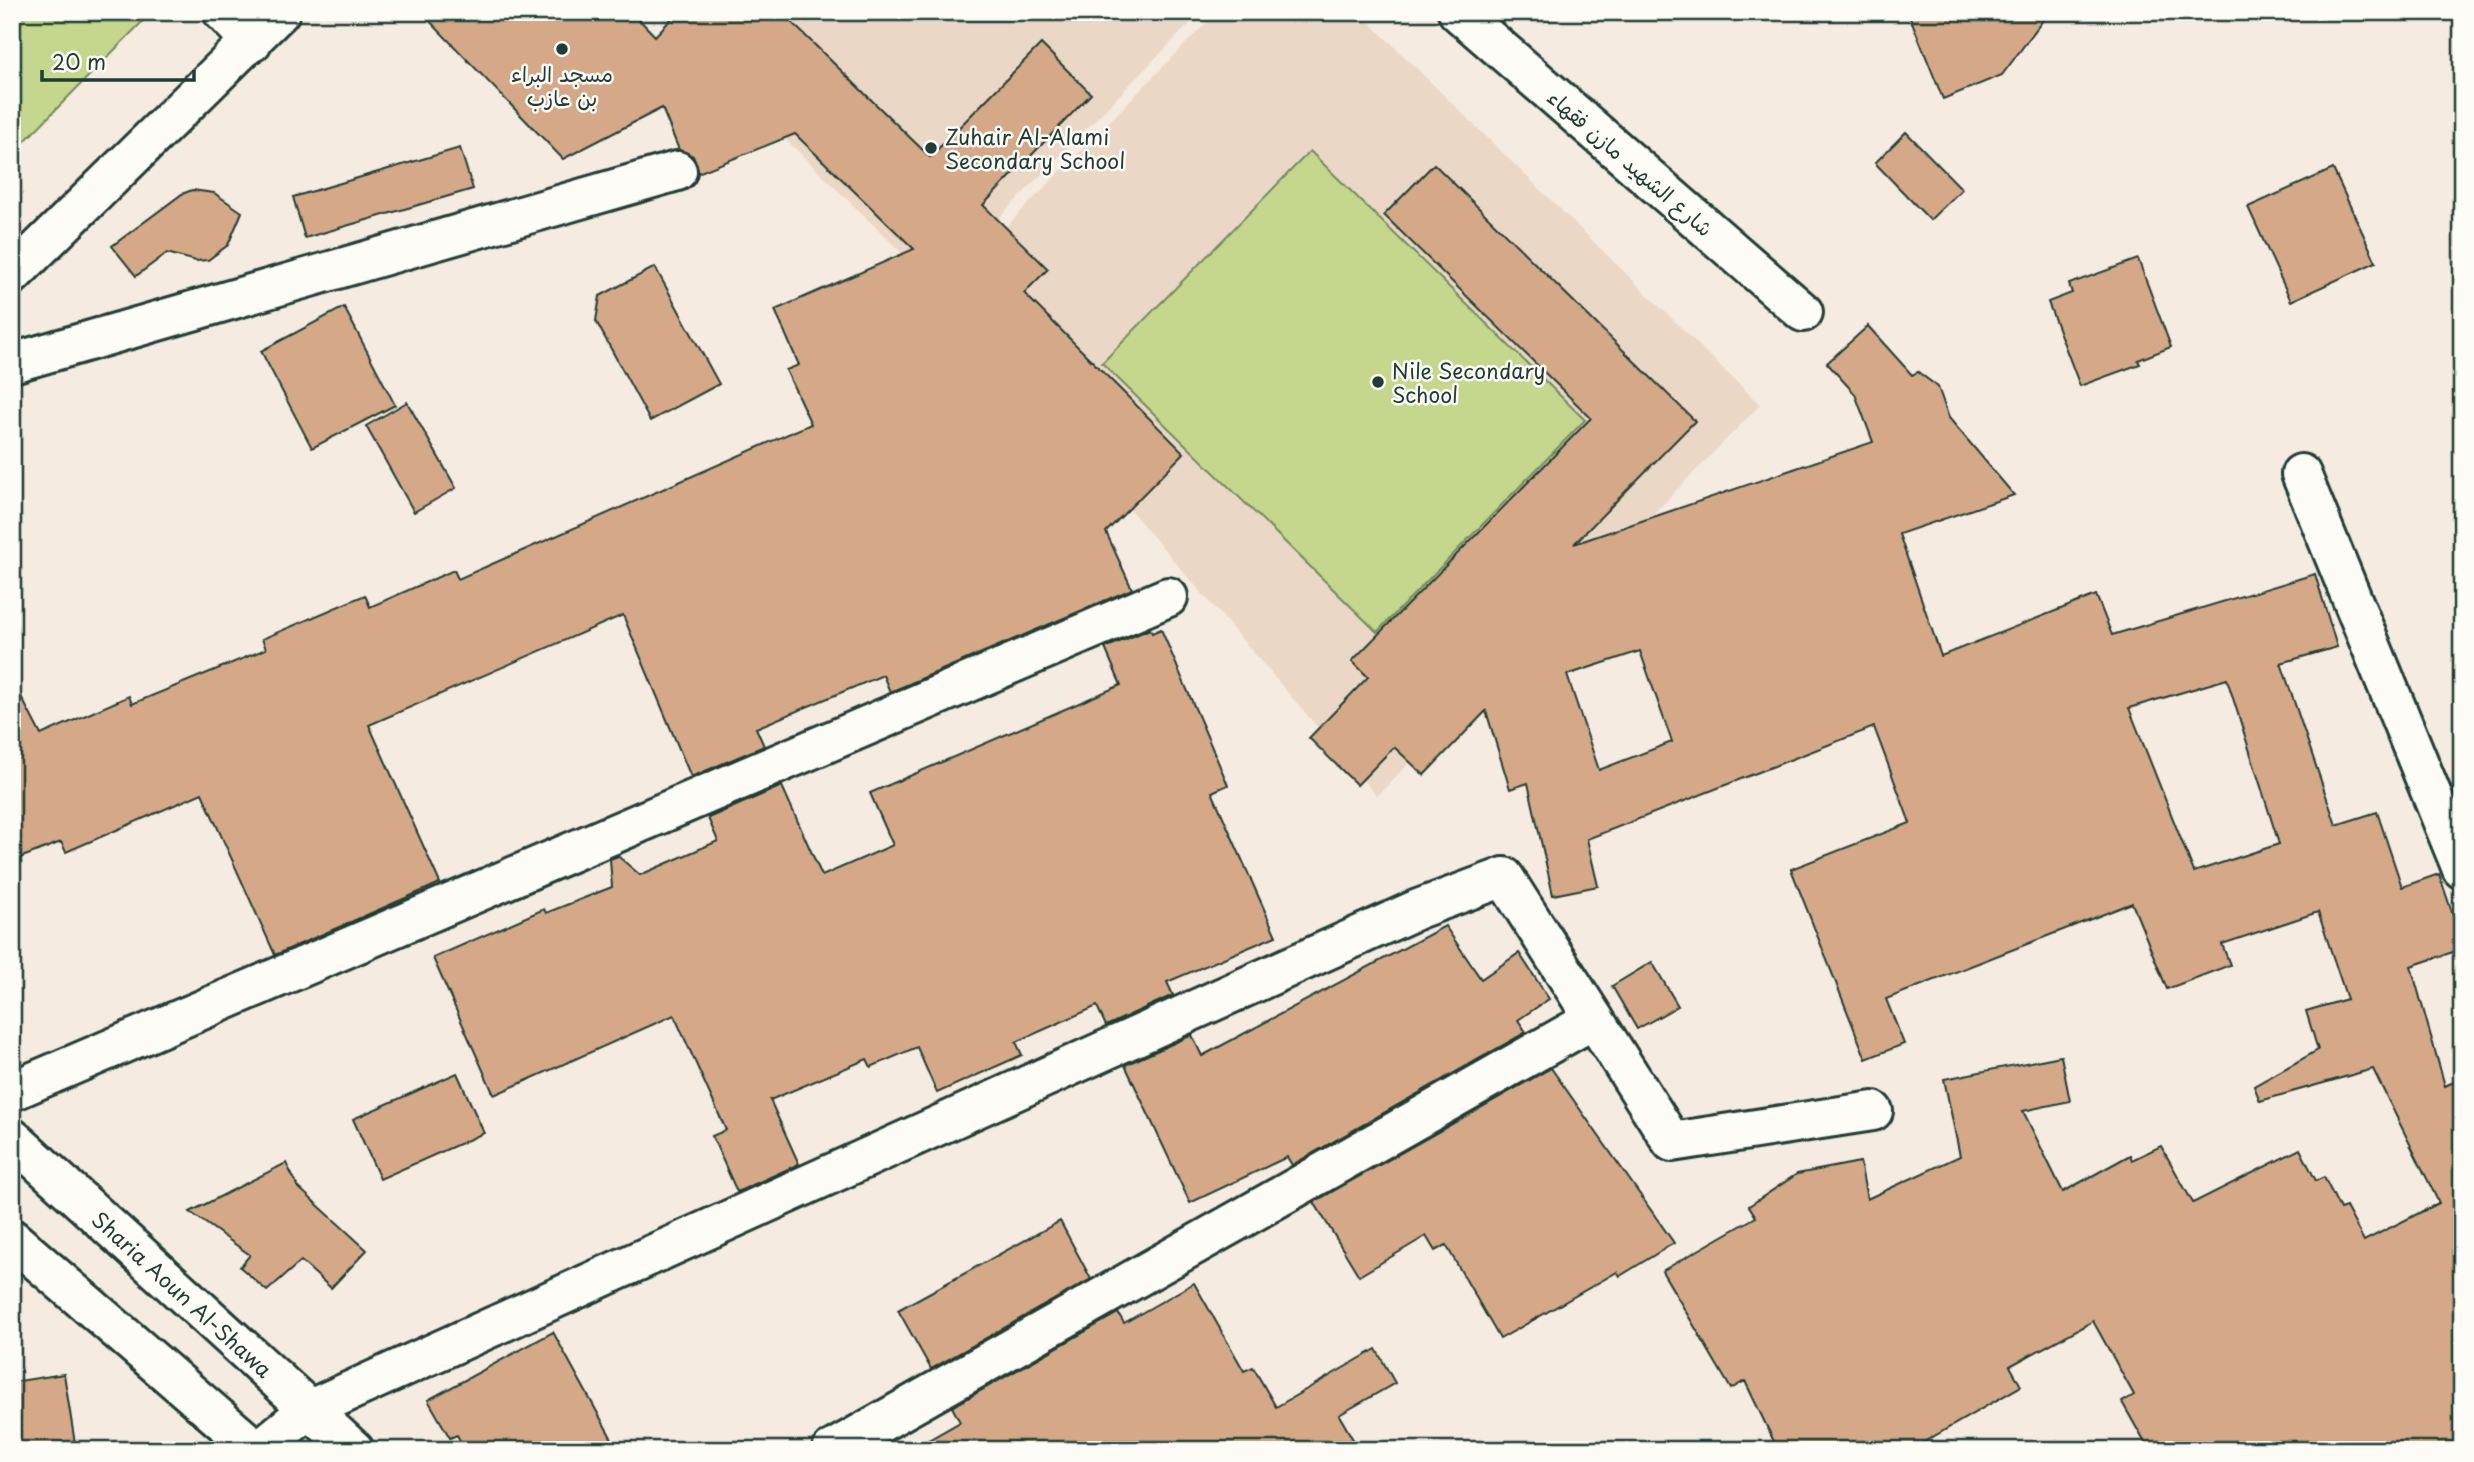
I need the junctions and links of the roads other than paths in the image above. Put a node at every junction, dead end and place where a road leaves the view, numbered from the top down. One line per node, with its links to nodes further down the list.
1 (223, 12): 4 (street)
2 (280, 12): 4 (street)
3 (1458, 12): 7 (street, شارع الشهيد مازن فقهاء)
4 (252, 42): 6 (street)
5 (677, 171): 8 (street)
6 (12, 275)
7 (1803, 312)
8 (12, 363)
9 (2301, 474): 11 (street)
10 (1168, 597): 13 (street)
11 (2462, 869)
12 (1594, 1019): 14 (street); 17 (street); 20 (street)
13 (12, 1091)
14 (1874, 1111)
15 (12, 1138): 17 (street, Sharia Aoun Al-Shawa)
16 (12, 1239): 18 (street)
17 (308, 1410): 18 (street); 19 (street, Sharia Aoun Al-Shawa)
18 (257, 1450)
19 (354, 1450)
20 (832, 1450)

